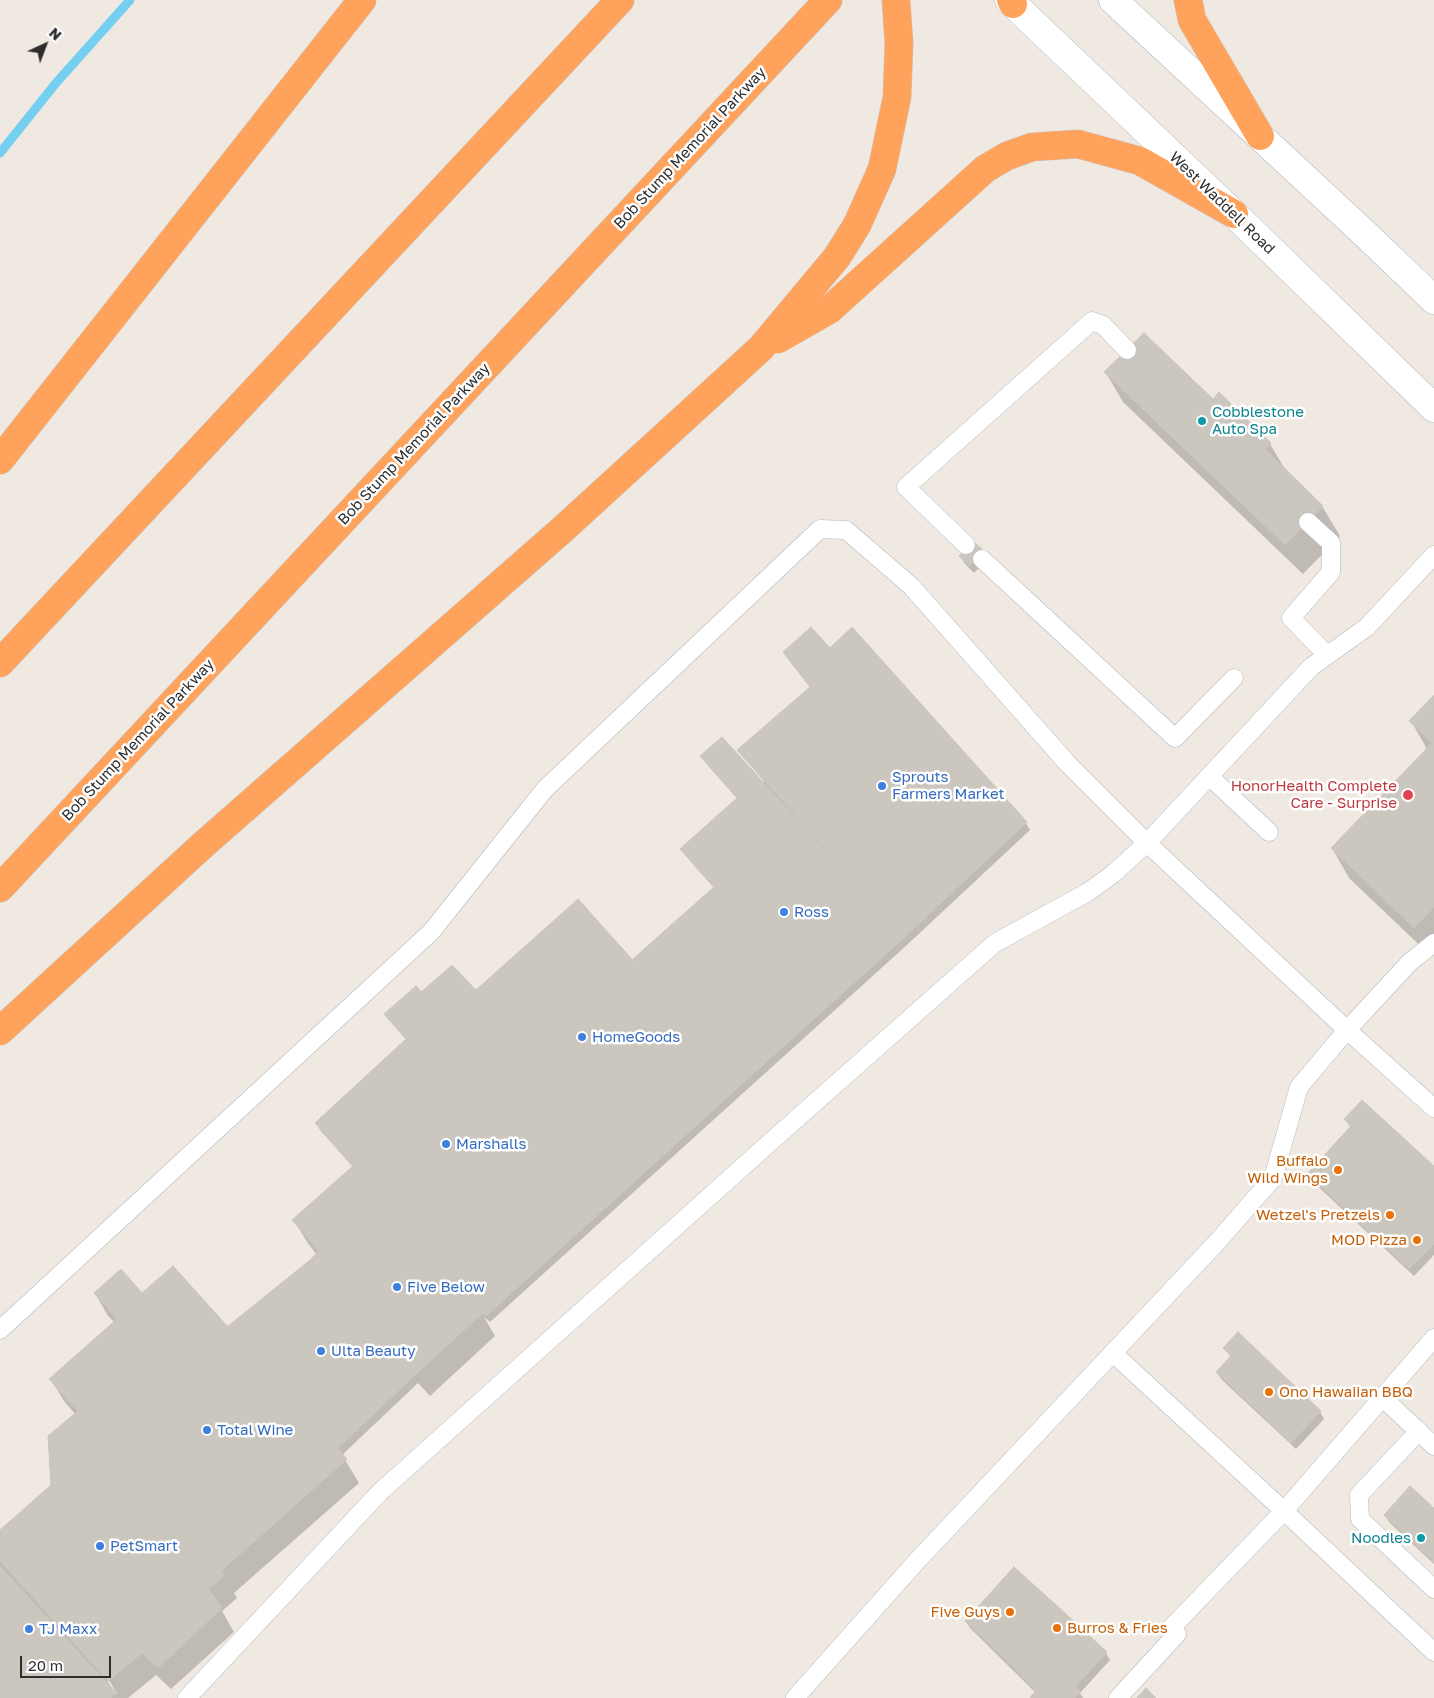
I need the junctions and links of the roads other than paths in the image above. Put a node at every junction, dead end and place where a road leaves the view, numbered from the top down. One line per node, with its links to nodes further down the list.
1 (362, 0): 14 (highway)
2 (620, 0): 20 (highway)
3 (896, 0): 11 (highway)
4 (1112, 0): 8 (main road)
5 (1188, 0): 8 (highway)
6 (1011, 1): 9 (main road, West Waddell Road)
7 (824, 4): 25 (highway, Bob Stump Memorial Parkway)
8 (1260, 136): 10 (main road)
9 (1234, 214): 11 (highway); 13 (main road, West Waddell Road)
10 (1434, 300)
11 (761, 348): 28 (highway)
12 (1127, 350): 16 (lane)
13 (1434, 408)
14 (0, 460)
15 (1308, 522): 19 (lane)
16 (966, 545)
17 (1434, 555): 19 (lane)
18 (982, 559): 21 (lane)
19 (1327, 655): 22 (lane)
20 (0, 663)
21 (1234, 678)
22 (1209, 776): 23 (lane); 24 (lane)
23 (1269, 832)
24 (1147, 843): 27 (lane); 30 (lane); 39 (lane)
25 (0, 888)
26 (1434, 943): 27 (lane)
27 (1347, 1030): 29 (lane); 32 (lane)
28 (0, 1031)
29 (1434, 1108)
30 (0, 1330)
31 (1434, 1338): 33 (lane)
32 (1113, 1353): 36 (lane); 40 (lane)
33 (1382, 1397): 34 (lane); 36 (lane)
34 (1419, 1431): 35 (lane); 37 (lane)
35 (1434, 1446)
36 (1284, 1511): 38 (lane); 41 (lane)
37 (1434, 1589)
38 (1434, 1652)
39 (187, 1698)
40 (795, 1698)
41 (1118, 1698)

